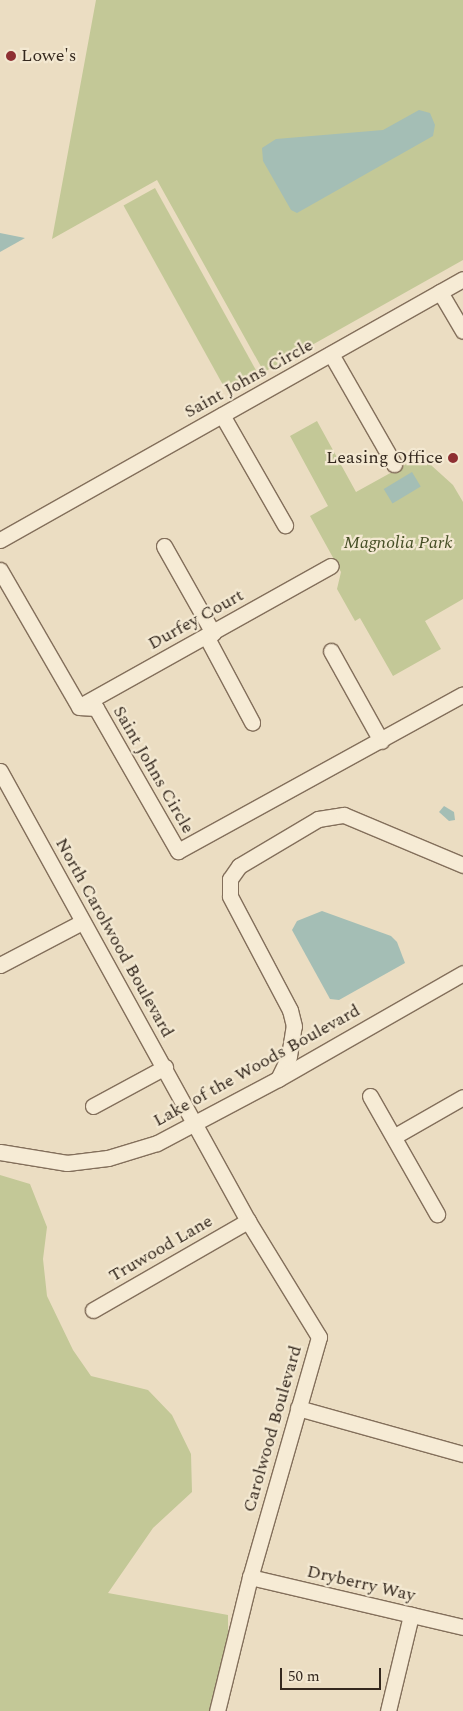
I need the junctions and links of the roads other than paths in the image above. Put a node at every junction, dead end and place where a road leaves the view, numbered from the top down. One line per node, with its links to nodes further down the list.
1 (463, 279): 2 (street, Saint Johns Circle)
2 (440, 292): 3 (street); 4 (street, Saint Johns Circle)
3 (463, 331)
4 (331, 354): 5 (street, Saint Johns Circle); 6 (street)
5 (222, 415): 7 (street); 8 (street, Saint Johns Circle)
6 (394, 464)
7 (285, 525)
8 (0, 540)
9 (164, 546): 12 (street)
10 (331, 566): 12 (street, Durfey Court)
11 (0, 570): 15 (street)
12 (209, 634): 15 (street, Durfey Court); 16 (street)
13 (331, 651): 17 (street)
14 (463, 694): 17 (street, Saint Johns Circle)
15 (78, 707): 17 (street, Saint Johns Circle)
16 (252, 722)
17 (381, 741)
18 (0, 771): 20 (street, North Carolwood Boulevard)
19 (463, 866): 24 (street)
20 (82, 922): 21 (street); 23 (street, North Carolwood Boulevard)
21 (0, 965)
22 (463, 973): 24 (street, Lake of the Woods Boulevard)
23 (165, 1066): 27 (street); 28 (street, North Carolwood Boulevard)
24 (278, 1079): 28 (street, Lake of the Woods Boulevard)
25 (370, 1096): 29 (street)
26 (463, 1098): 29 (street)
27 (93, 1106)
28 (196, 1124): 30 (street, Lake of the Woods Boulevard); 32 (street, Carolwood Boulevard)
29 (395, 1136): 31 (street)
30 (0, 1152)
31 (437, 1214)
32 (248, 1221): 33 (street, Truwood Lane); 34 (street, Carolwood Boulevard)
33 (93, 1310)
34 (298, 1408): 35 (street); 36 (street, Carolwood Boulevard)
35 (463, 1454)
36 (250, 1577): 37 (street, Dryberry Way); 39 (street, Carolwood Boulevard)
37 (411, 1615): 38 (street, Dryberry Way); 40 (street)
38 (463, 1626)
39 (217, 1711)
40 (388, 1711)

